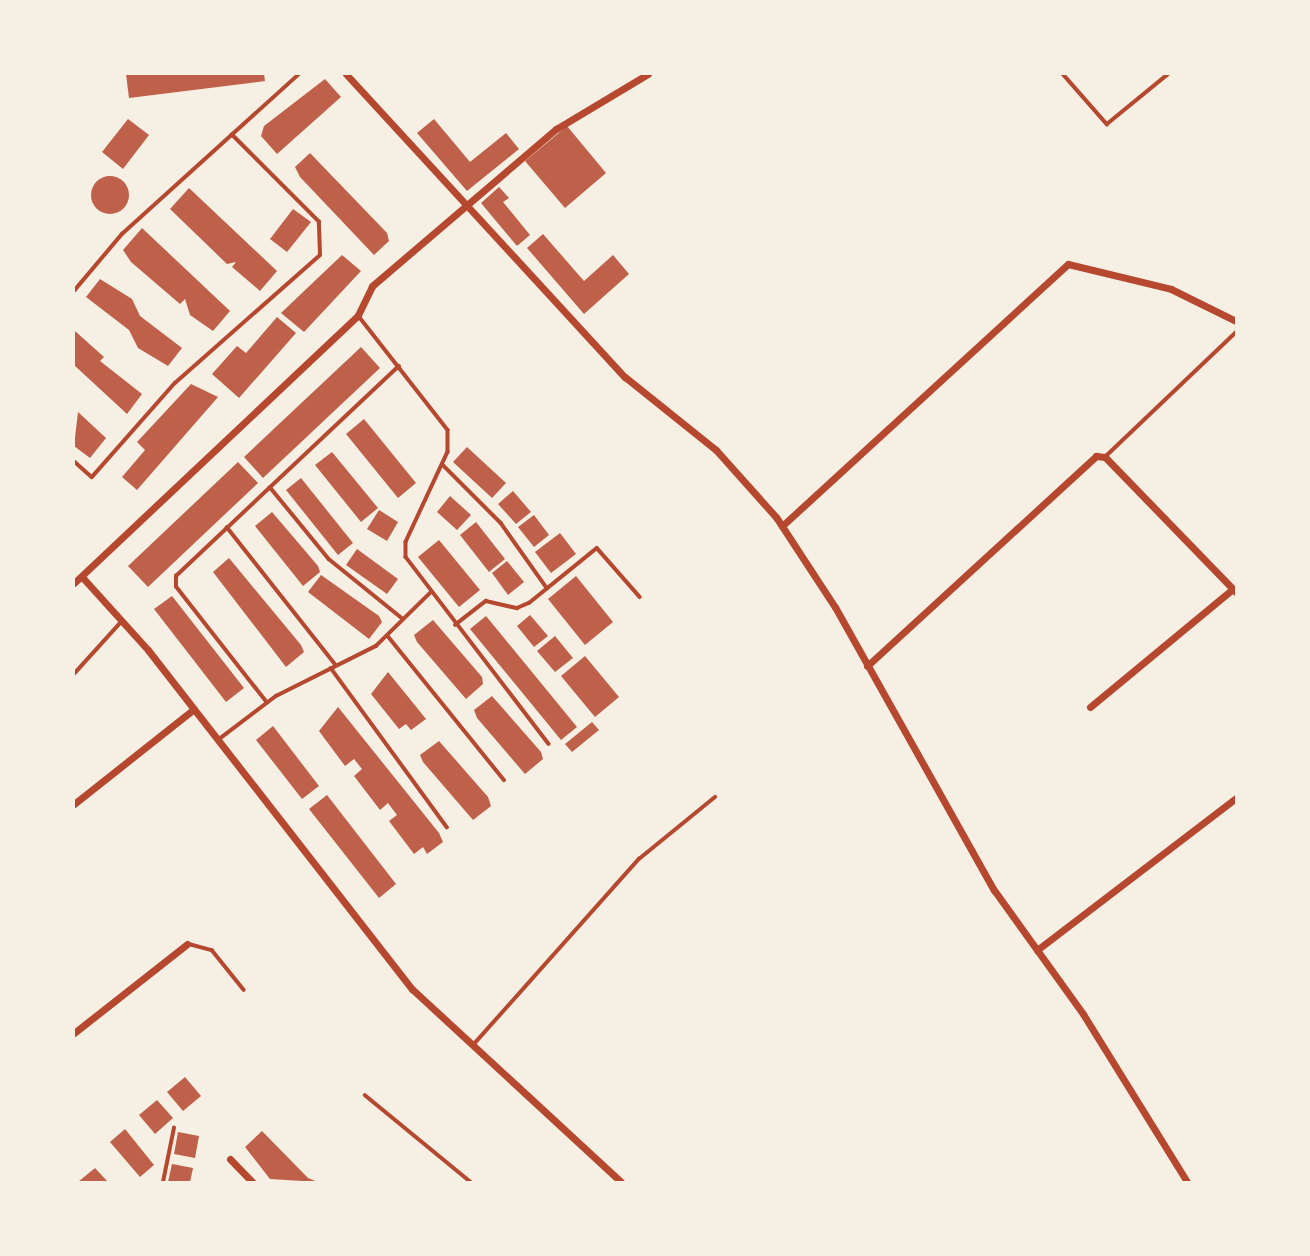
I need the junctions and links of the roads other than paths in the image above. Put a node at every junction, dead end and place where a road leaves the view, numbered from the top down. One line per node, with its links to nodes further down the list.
1 (299, 74): 6 (lane)
2 (346, 74): 7 (street)
3 (648, 74): 7 (street)
4 (1063, 74): 5 (lane)
5 (1168, 74)
6 (232, 135): 8 (lane); 14 (lane)
7 (464, 206): 9 (street); 17 (street)
8 (74, 291)
9 (358, 316): 12 (lane); 19 (street)
10 (1237, 321): 17 (street)
11 (1237, 332): 13 (lane)
12 (399, 366): 15 (lane); 16 (lane)
13 (1105, 457): 22 (street); 30 (street)
14 (74, 461)
15 (443, 464): 21 (lane); 23 (lane)
16 (270, 487): 18 (lane); 25 (lane)
17 (782, 526): 30 (street)
18 (227, 527): 29 (lane); 33 (lane)
19 (83, 578): 20 (street); 26 (street)
20 (74, 583)
21 (547, 588): 24 (lane); 27 (lane)
22 (1233, 592): 34 (street)
23 (430, 593): 25 (lane); 27 (lane)
24 (640, 597)
25 (403, 620): 28 (lane)
26 (122, 621): 32 (lane); 35 (street)
27 (455, 625): 37 (lane)
28 (388, 636): 29 (lane); 38 (lane)
29 (336, 665): 31 (lane)
30 (867, 666): 44 (street)
31 (331, 667): 33 (lane); 42 (lane)
32 (74, 674)
33 (267, 703): 36 (lane)
34 (1090, 706)
35 (194, 709): 36 (street); 41 (street)
36 (218, 740): 47 (street)
37 (549, 744)
38 (504, 780)
39 (715, 797): 47 (lane)
40 (1237, 798): 44 (street)
41 (74, 804)
42 (447, 827)
43 (187, 944): 45 (lane); 46 (street)
44 (1037, 950): 55 (street)
45 (244, 990)
46 (74, 1033)
47 (473, 1046): 54 (street)
48 (365, 1095): 53 (lane)
49 (174, 1128): 51 (lane)
50 (230, 1159): 52 (street)
51 (163, 1182)
52 (252, 1182)
53 (471, 1182)
54 (621, 1182)
55 (1187, 1182)

